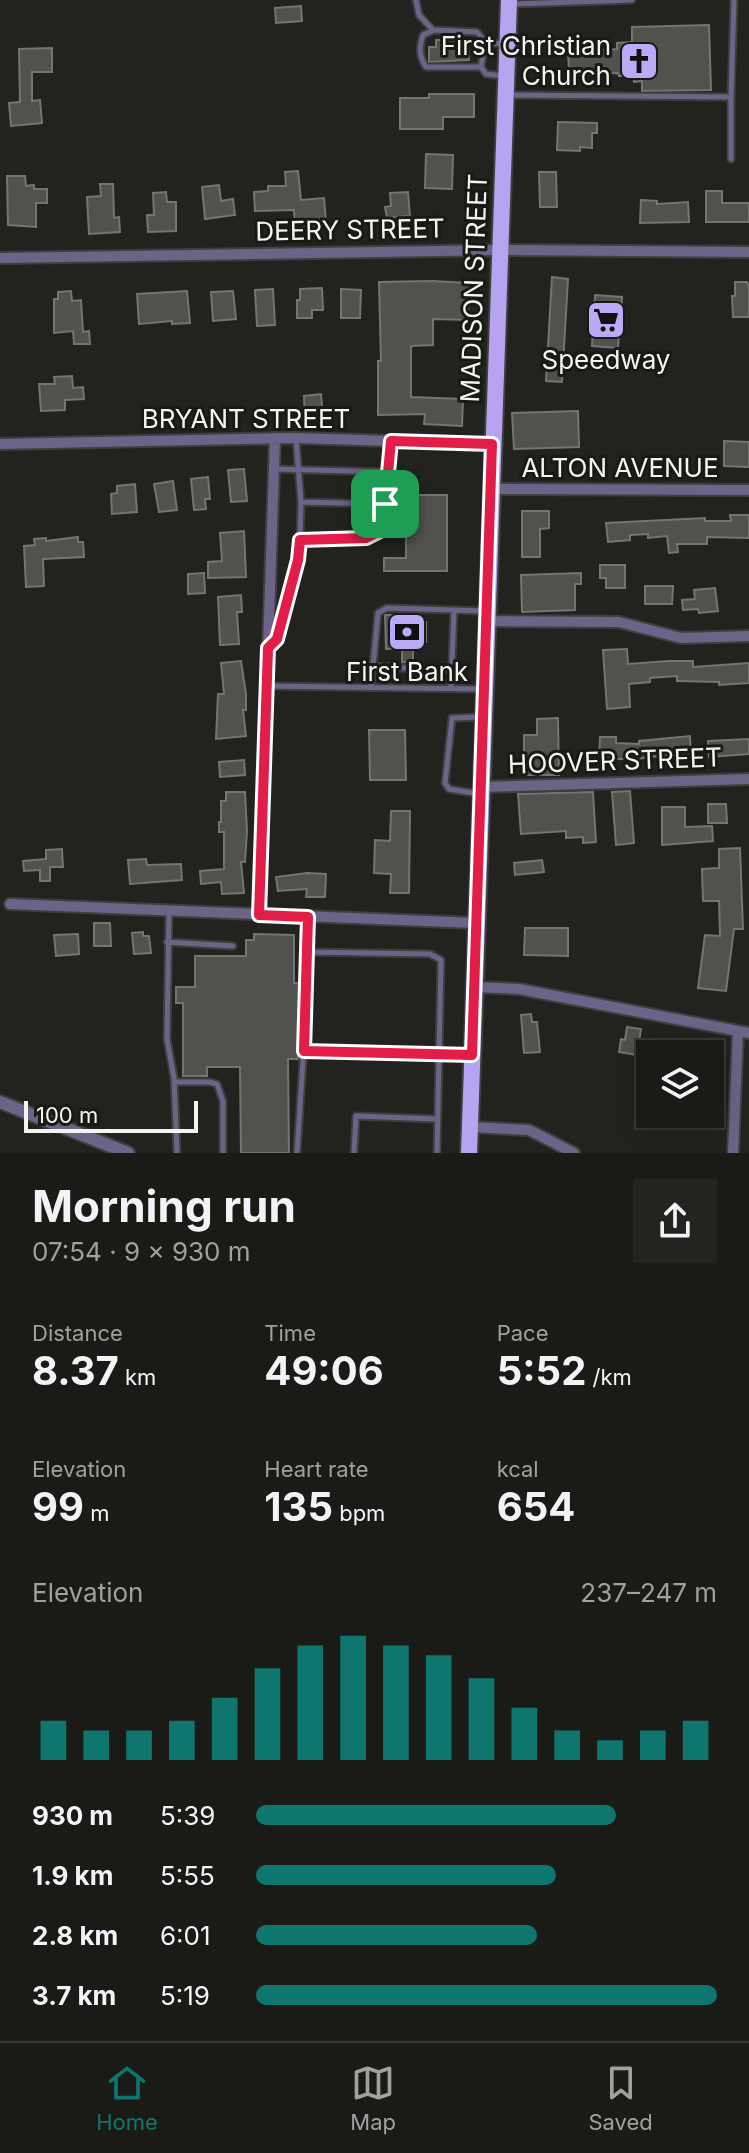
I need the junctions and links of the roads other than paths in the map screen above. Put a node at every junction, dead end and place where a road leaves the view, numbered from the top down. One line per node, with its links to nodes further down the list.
1 (416, 0): 5 (lane)
2 (632, 0): 4 (lane)
3 (734, 0): 11 (lane)
4 (509, 2): 7 (main road, MADISON STREET)
5 (434, 30): 6 (lane); 8 (lane)
6 (485, 42): 7 (lane); 8 (lane)
7 (507, 45): 9 (main road, MADISON STREET)
8 (481, 67): 9 (lane)
9 (507, 76): 10 (main road, MADISON STREET)
10 (506, 95): 11 (lane); 13 (main road, MADISON STREET)
11 (731, 97): 12 (lane)
12 (731, 159)
13 (499, 250): 14 (street, DEERY STREET); 15 (street, DEERY STREET); 20 (main road, MADISON STREET)
14 (749, 252)
15 (0, 258)
16 (275, 438): 17 (street, BRYANT STREET); 19 (street, BRYANT STREET); 21 (street)
17 (296, 438): 18 (street, BRYANT STREET); 22 (lane)
18 (391, 441): 20 (street, BRYANT STREET); 23 (lane)
19 (0, 444)
20 (492, 444): 24 (main road, MADISON STREET)
21 (274, 469): 22 (lane); 32 (street)
22 (300, 470): 23 (lane); 26 (lane)
23 (388, 472): 27 (lane)
24 (490, 489): 25 (street, ALTON AVENUE); 30 (main road, MADISON STREET)
25 (749, 490)
26 (301, 502): 27 (lane); 28 (lane)
27 (385, 504): 28 (lane)
28 (300, 540): 32 (lane)
29 (454, 610): 30 (lane); 33 (lane); 34 (lane)
30 (487, 616): 31 (street); 38 (main road, MADISON STREET)
31 (749, 636)
32 (268, 648): 35 (street)
33 (373, 666): 34 (lane); 36 (lane)
34 (451, 671): 37 (lane)
35 (267, 686): 36 (lane); 44 (street)
36 (371, 687): 37 (lane)
37 (451, 687): 38 (lane)
38 (485, 689): 39 (main road, MADISON STREET)
39 (484, 717): 41 (main road, MADISON STREET); 41 (lane)
40 (749, 779): 41 (street, HOOVER STREET)
41 (482, 791): 46 (main road, MADISON STREET)
42 (10, 904): 43 (street)
43 (169, 911): 44 (street); 47 (lane)
44 (259, 915): 45 (street)
45 (308, 917): 46 (street); 49 (lane)
46 (476, 923): 50 (main road, MADISON STREET)
47 (167, 942): 48 (lane); 55 (lane)
48 (233, 946)
49 (307, 952): 52 (lane); 53 (lane)
50 (474, 987): 51 (street); 54 (main road, MADISON STREET)
51 (744, 1032): 67 (street)
52 (304, 1051): 53 (lane); 62 (lane)
53 (439, 1054): 54 (lane); 57 (lane)
54 (472, 1055): 58 (main road, MADISON STREET)
55 (174, 1082): 60 (lane); 61 (lane)
56 (0, 1102): 59 (street)
57 (437, 1119): 63 (lane); 64 (lane)
58 (470, 1127): 65 (main road, MADISON STREET); 66 (street)
59 (128, 1153)
60 (177, 1153)
61 (223, 1153)
62 (297, 1153)
63 (354, 1153)
64 (437, 1153)
65 (469, 1153)
66 (574, 1153)
67 (733, 1153)

